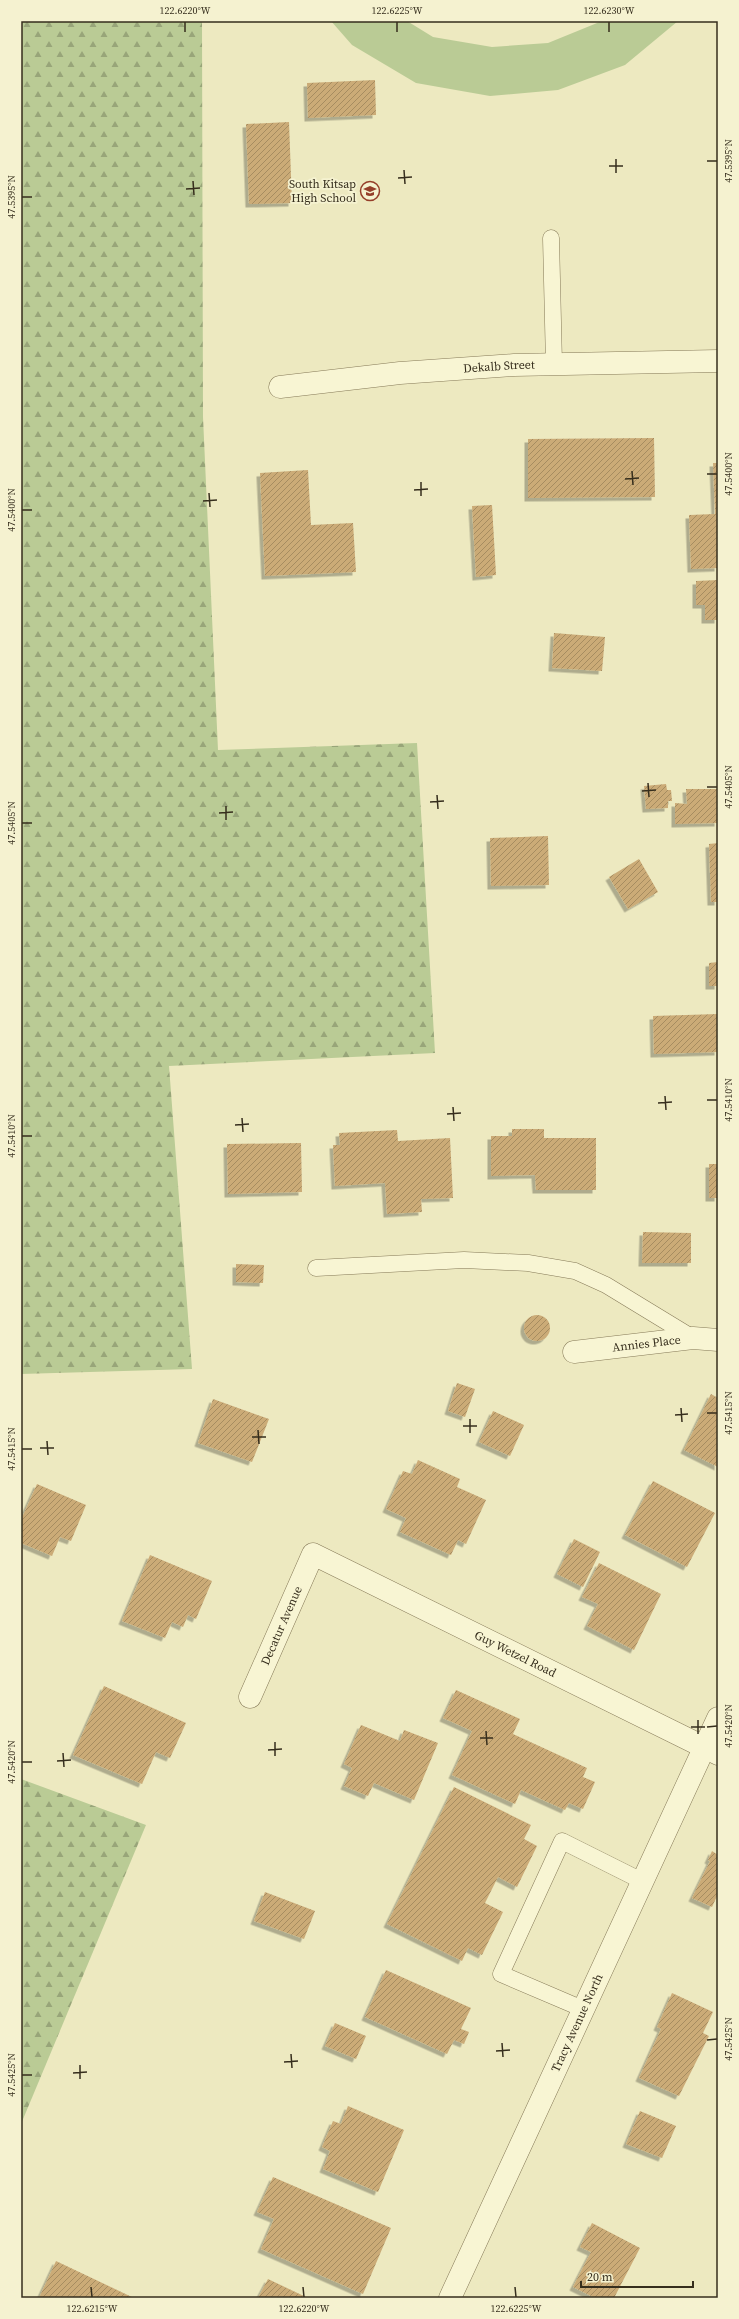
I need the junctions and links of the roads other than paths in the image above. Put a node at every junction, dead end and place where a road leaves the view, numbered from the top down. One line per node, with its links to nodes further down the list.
1 (551, 238): 3 (lane)
2 (718, 361): 3 (street, Dekalb Street)
3 (554, 364): 4 (street, Dekalb Street)
4 (280, 386)
5 (316, 1268): 6 (lane)
6 (693, 1338): 7 (street, Annies Place); 8 (street, Annies Place)
7 (718, 1340)
8 (574, 1352)
9 (313, 1554): 10 (street, Decatur Avenue); 12 (street, Guy Wetzel Road)
10 (250, 1697)
11 (718, 1718): 12 (street, Tracy Avenue North)
12 (711, 1751): 13 (street, Tracy Avenue North)
13 (642, 1881): 14 (street, Tracy Avenue North); 14 (lane)
14 (583, 2009): 15 (street, Tracy Avenue North)
15 (450, 2298)

